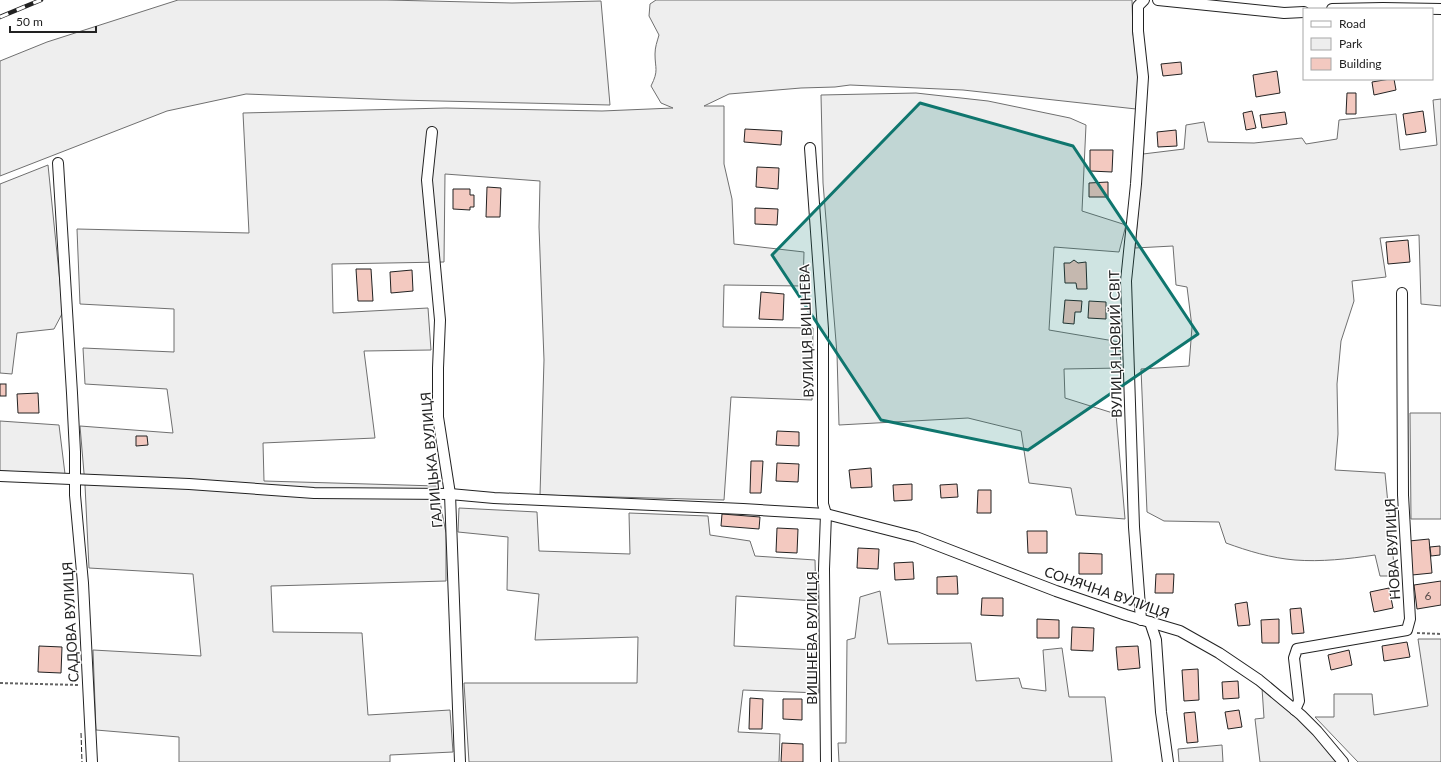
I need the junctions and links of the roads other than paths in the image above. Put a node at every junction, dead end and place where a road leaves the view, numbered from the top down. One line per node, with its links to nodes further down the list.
1 (1144, 0): 12 (street, ВУЛИЦЯ НОВИЙ СВІТ)
2 (1158, 0): 3 (street)
3 (1303, 12)
4 (432, 132): 10 (street, ГАЛИЦЬКА ВУЛИЦЯ)
5 (810, 148): 11 (street, ВУЛИЦЯ ВИШНЕВА)
6 (58, 163): 9 (street, САДОВА ВУЛИЦЯ)
7 (1402, 293): 13 (street, НОВА ВУЛИЦЯ)
8 (0, 476): 9 (street, СОНЯЧНА ВУЛИЦЯ)
9 (75, 480): 10 (street, СОНЯЧНА ВУЛИЦЯ); 14 (street, САДОВА ВУЛИЦЯ)
10 (450, 494): 11 (street, СОНЯЧНА ВУЛИЦЯ); 15 (street, ГАЛИЦЬКА ВУЛИЦЯ)
11 (826, 514): 12 (street, СОНЯЧНА ВУЛИЦЯ); 16 (street, ВИШНЕВА ВУЛИЦЯ)
12 (1146, 621): 13 (street, СОНЯЧНА ВУЛИЦЯ); 17 (street, ВУЛИЦЯ НОВИЙ СВІТ)
13 (1295, 710): 18 (street, СОНЯЧНА ВУЛИЦЯ)
14 (92, 762)
15 (460, 762)
16 (826, 762)
17 (1168, 762)
18 (1343, 762)

